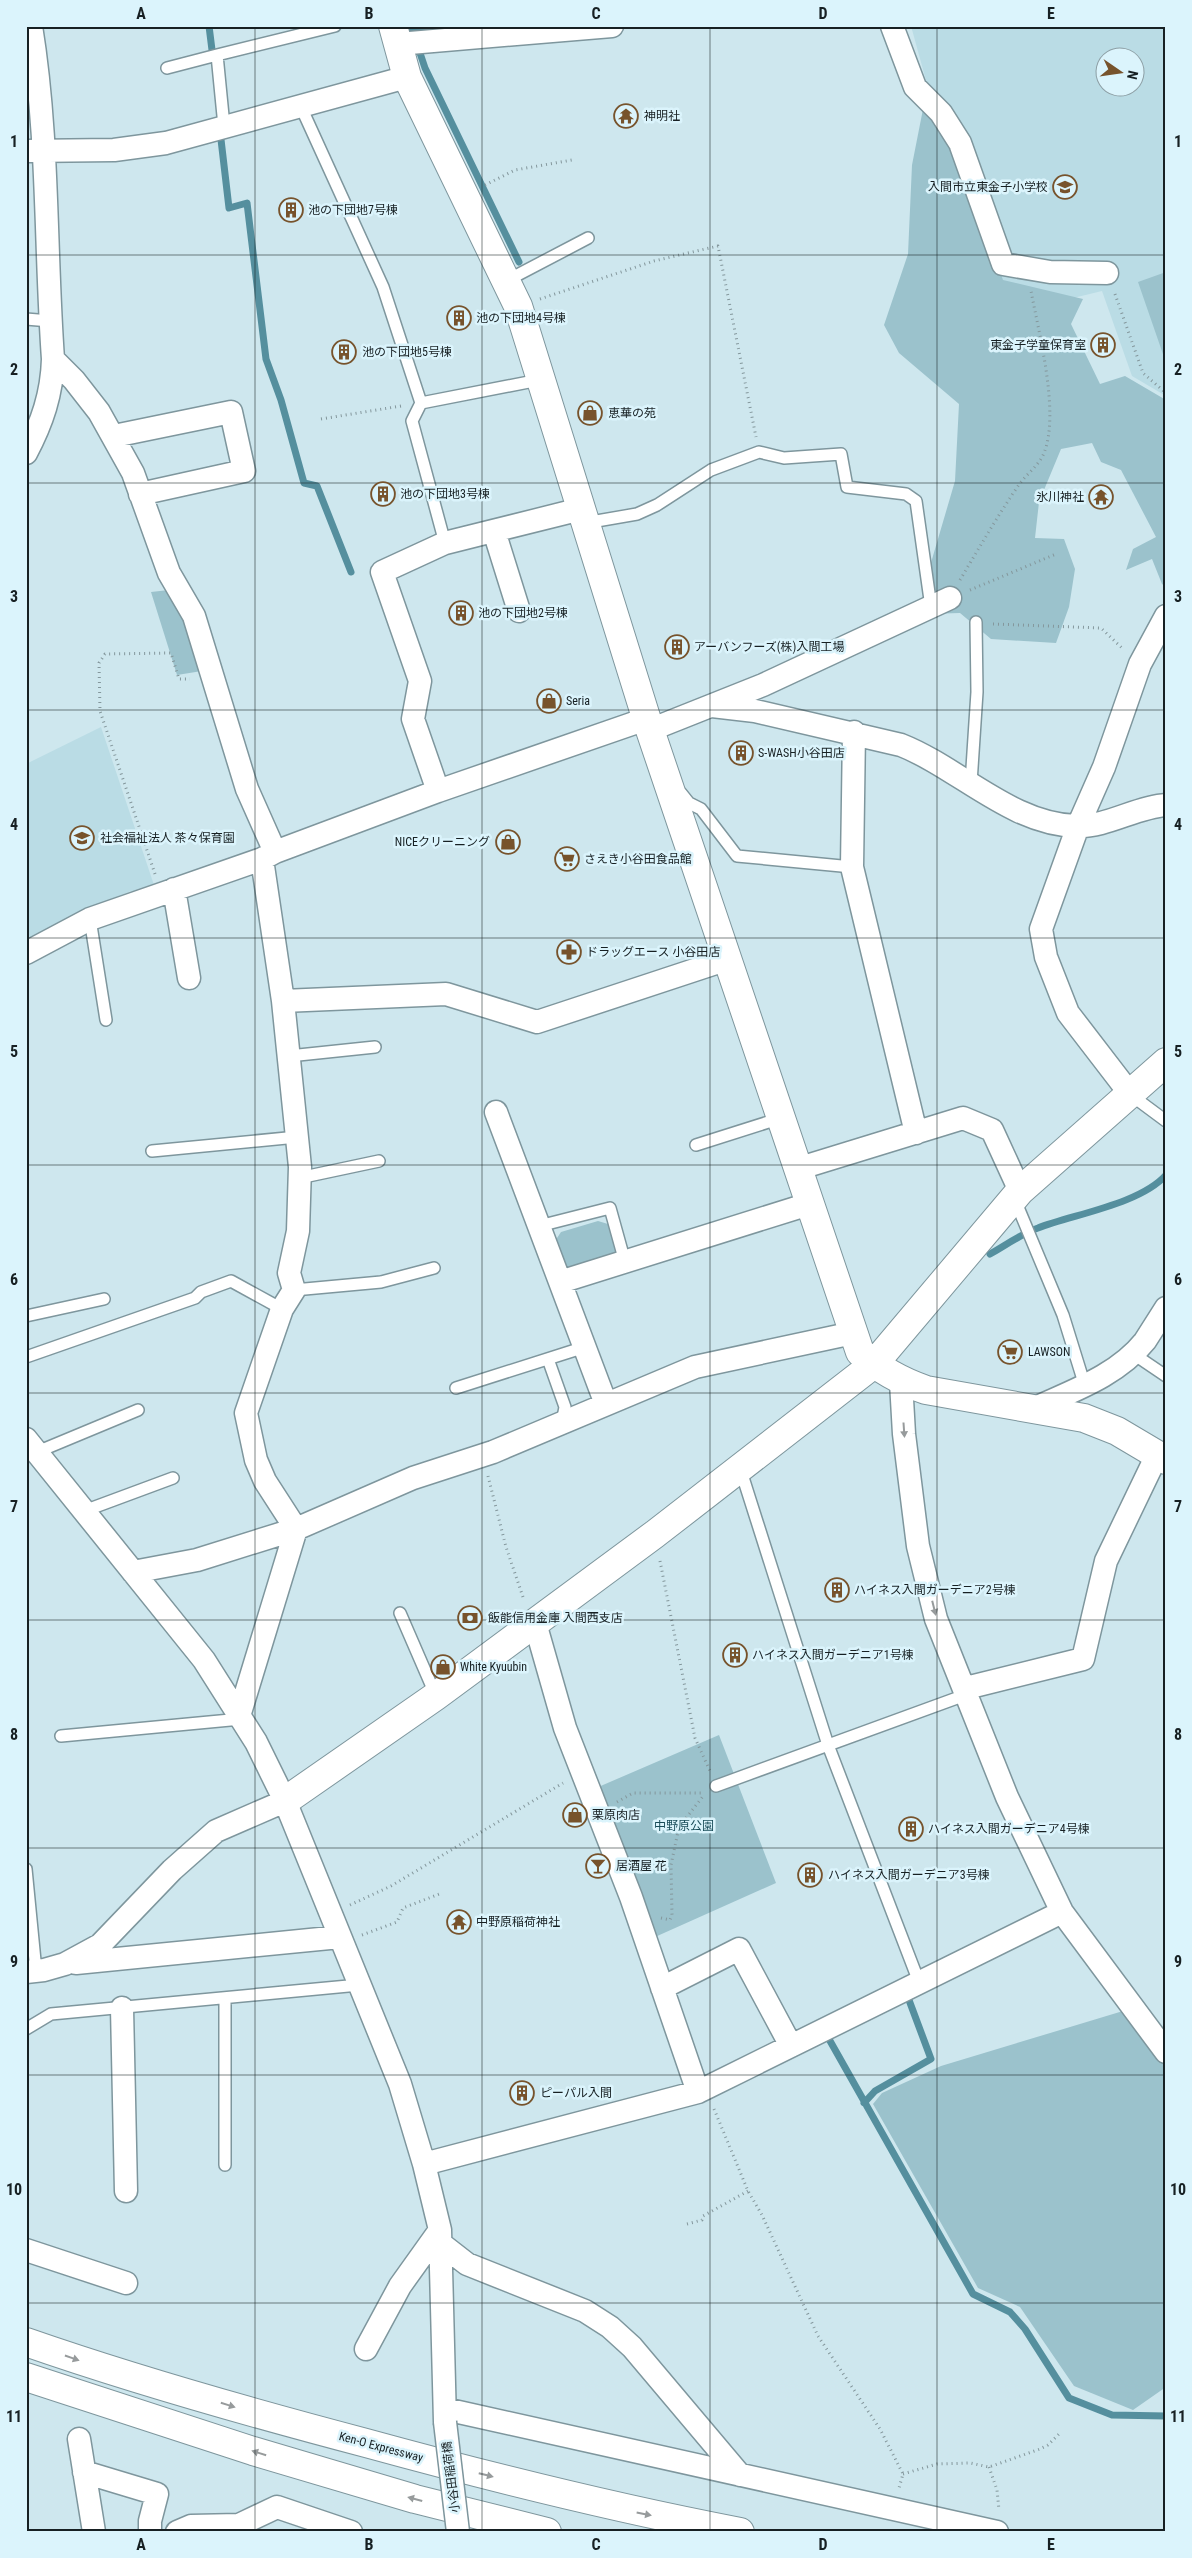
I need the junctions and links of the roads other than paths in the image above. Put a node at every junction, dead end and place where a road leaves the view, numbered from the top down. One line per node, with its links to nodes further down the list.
1 (32, 26): 7 (street)
2 (335, 26): 6 (lane)
3 (612, 26): 5 (street)
4 (892, 26): 14 (street)
5 (396, 35): 9 (main road)
6 (217, 55): 8 (lane); 11 (lane)
7 (32, 61): 12 (street)
8 (167, 68)
9 (407, 76): 10 (street); 15 (main road)
10 (301, 107): 11 (street); 20 (lane)
11 (224, 126): 12 (street)
12 (36, 151): 17 (street)
13 (588, 238): 15 (lane)
14 (1107, 273)
15 (506, 281): 19 (main road)
16 (26, 319): 17 (lane)
17 (50, 321): 18 (street)
18 (53, 360): 21 (street); 22 (street)
19 (539, 380): 20 (lane); 24 (main road)
20 (422, 403): 26 (lane)
21 (114, 436): 23 (street); 23 (street)
22 (26, 454)
23 (140, 494): 39 (street)
24 (583, 516): 25 (street); 27 (lane); 32 (main road)
25 (494, 531): 26 (street); 28 (street)
26 (445, 542): 36 (street)
27 (941, 602): 31 (street)
28 (519, 611)
29 (1166, 616): 38 (street)
30 (976, 622): 35 (lane)
31 (712, 706): 32 (street); 33 (street)
32 (648, 724): 34 (main road); 36 (street)
33 (854, 732): 35 (street); 40 (street)
34 (664, 772): 40 (lane); 44 (main road)
35 (971, 783): 38 (street)
36 (438, 791): 39 (street)
37 (1166, 805): 38 (street)
38 (1078, 826): 51 (street)
39 (268, 856): 41 (street); 46 (street)
40 (852, 866): 55 (street)
41 (167, 891): 42 (street); 45 (street)
42 (90, 919): 43 (street); 47 (lane)
43 (26, 953)
44 (728, 959): 46 (street); 53 (main road)
45 (189, 978)
46 (283, 1001): 49 (street)
47 (106, 1020)
48 (375, 1047): 49 (lane)
49 (289, 1056): 56 (street)
50 (1166, 1062): 51 (main road)
51 (1131, 1095): 54 (lane); 62 (main road)
52 (496, 1112): 64 (street)
53 (781, 1118): 57 (lane); 60 (main road)
54 (1166, 1121)
55 (916, 1133): 60 (street); 62 (street)
56 (297, 1136): 58 (lane); 61 (street)
57 (696, 1145)
58 (152, 1151)
59 (379, 1161): 61 (lane)
60 (797, 1169): 63 (main road)
61 (299, 1178): 68 (street)
62 (1017, 1195): 78 (main road); 81 (lane)
63 (809, 1204): 65 (street); 73 (main road)
64 (539, 1226): 65 (lane); 67 (street)
65 (626, 1262): 67 (street)
66 (434, 1268): 68 (lane)
67 (560, 1282): 74 (street)
68 (294, 1290): 70 (street)
69 (104, 1299): 72 (lane)
70 (282, 1309): 76 (lane); 92 (street)
71 (1165, 1309): 75 (street)
72 (26, 1316)
73 (853, 1333): 78 (main road); 83 (street)
74 (585, 1347): 77 (lane); 83 (street)
75 (1132, 1353): 79 (lane); 81 (street)
76 (26, 1357)
77 (548, 1358): 82 (lane); 86 (lane)
78 (874, 1364): 80 (main road); 89 (main road)
79 (1166, 1376)
80 (901, 1382): 84 (main road); 96 (street, one-way to 96)
81 (1085, 1386): 84 (street)
82 (456, 1388)
83 (606, 1404): 86 (street)
84 (1033, 1409): 88 (main road)
85 (138, 1410): 87 (lane)
86 (562, 1423): 92 (street)
87 (32, 1446): 91 (street, 小谷田稲荷橋)
88 (1161, 1457): 96 (street)
89 (740, 1468): 95 (main road); 100 (lane)
90 (173, 1478): 91 (lane)
91 (84, 1511): 93 (street, 小谷田稲荷橋)
92 (296, 1530): 93 (street); 98 (street)
93 (133, 1572): 98 (street, 小谷田稲荷橋)
94 (400, 1613): 97 (lane)
95 (535, 1622): 97 (main road); 110 (street)
96 (967, 1691): 100 (lane); 104 (street)
97 (436, 1696): 102 (main road)
98 (240, 1717): 99 (lane); 102 (street, 小谷田稲荷橋)
99 (61, 1736)
100 (828, 1745): 101 (lane); 108 (lane)
101 (716, 1786)
102 (285, 1801): 105 (street, 小谷田稲荷橋); 106 (street)
103 (26, 1869): 107 (lane)
104 (1062, 1912): 108 (street); 115 (street)
105 (341, 1940): 106 (street); 109 (street, 小谷田稲荷橋)
106 (65, 1964): 107 (street)
107 (31, 1972)
108 (919, 1982): 114 (street)
109 (359, 1985): 111 (lane); 117 (street, 小谷田稲荷橋)
110 (662, 1988): 114 (street); 116 (street)
111 (225, 1998): 112 (lane); 118 (lane)
112 (122, 2008): 113 (lane); 119 (street)
113 (26, 2029)
114 (790, 2046): 116 (street)
115 (1165, 2048)
116 (702, 2090): 117 (street)
117 (424, 2164): 120 (street, 小谷田稲荷橋)
118 (225, 2165)
119 (126, 2191)
120 (440, 2236): 124 (street); 126 (street, 小谷田稲荷橋); 129 (street)
121 (26, 2250): 122 (street)
122 (126, 2284)
123 (26, 2342): 136 (main road, Ken-O Expressway, one-way to 136)
124 (366, 2349)
125 (26, 2377): 135 (main road, one-way to 125)
126 (445, 2416): 129 (street); 134 (street, 小谷田稲荷橋, bridge)
127 (79, 2439): 128 (street)
128 (84, 2472): 130 (street); 131 (street)
129 (740, 2475): 137 (street)
130 (94, 2532)
131 (150, 2532)
132 (177, 2532): 133 (street)
133 (351, 2532)
134 (458, 2532)
135 (548, 2532)
136 (740, 2532)
137 (996, 2532)

